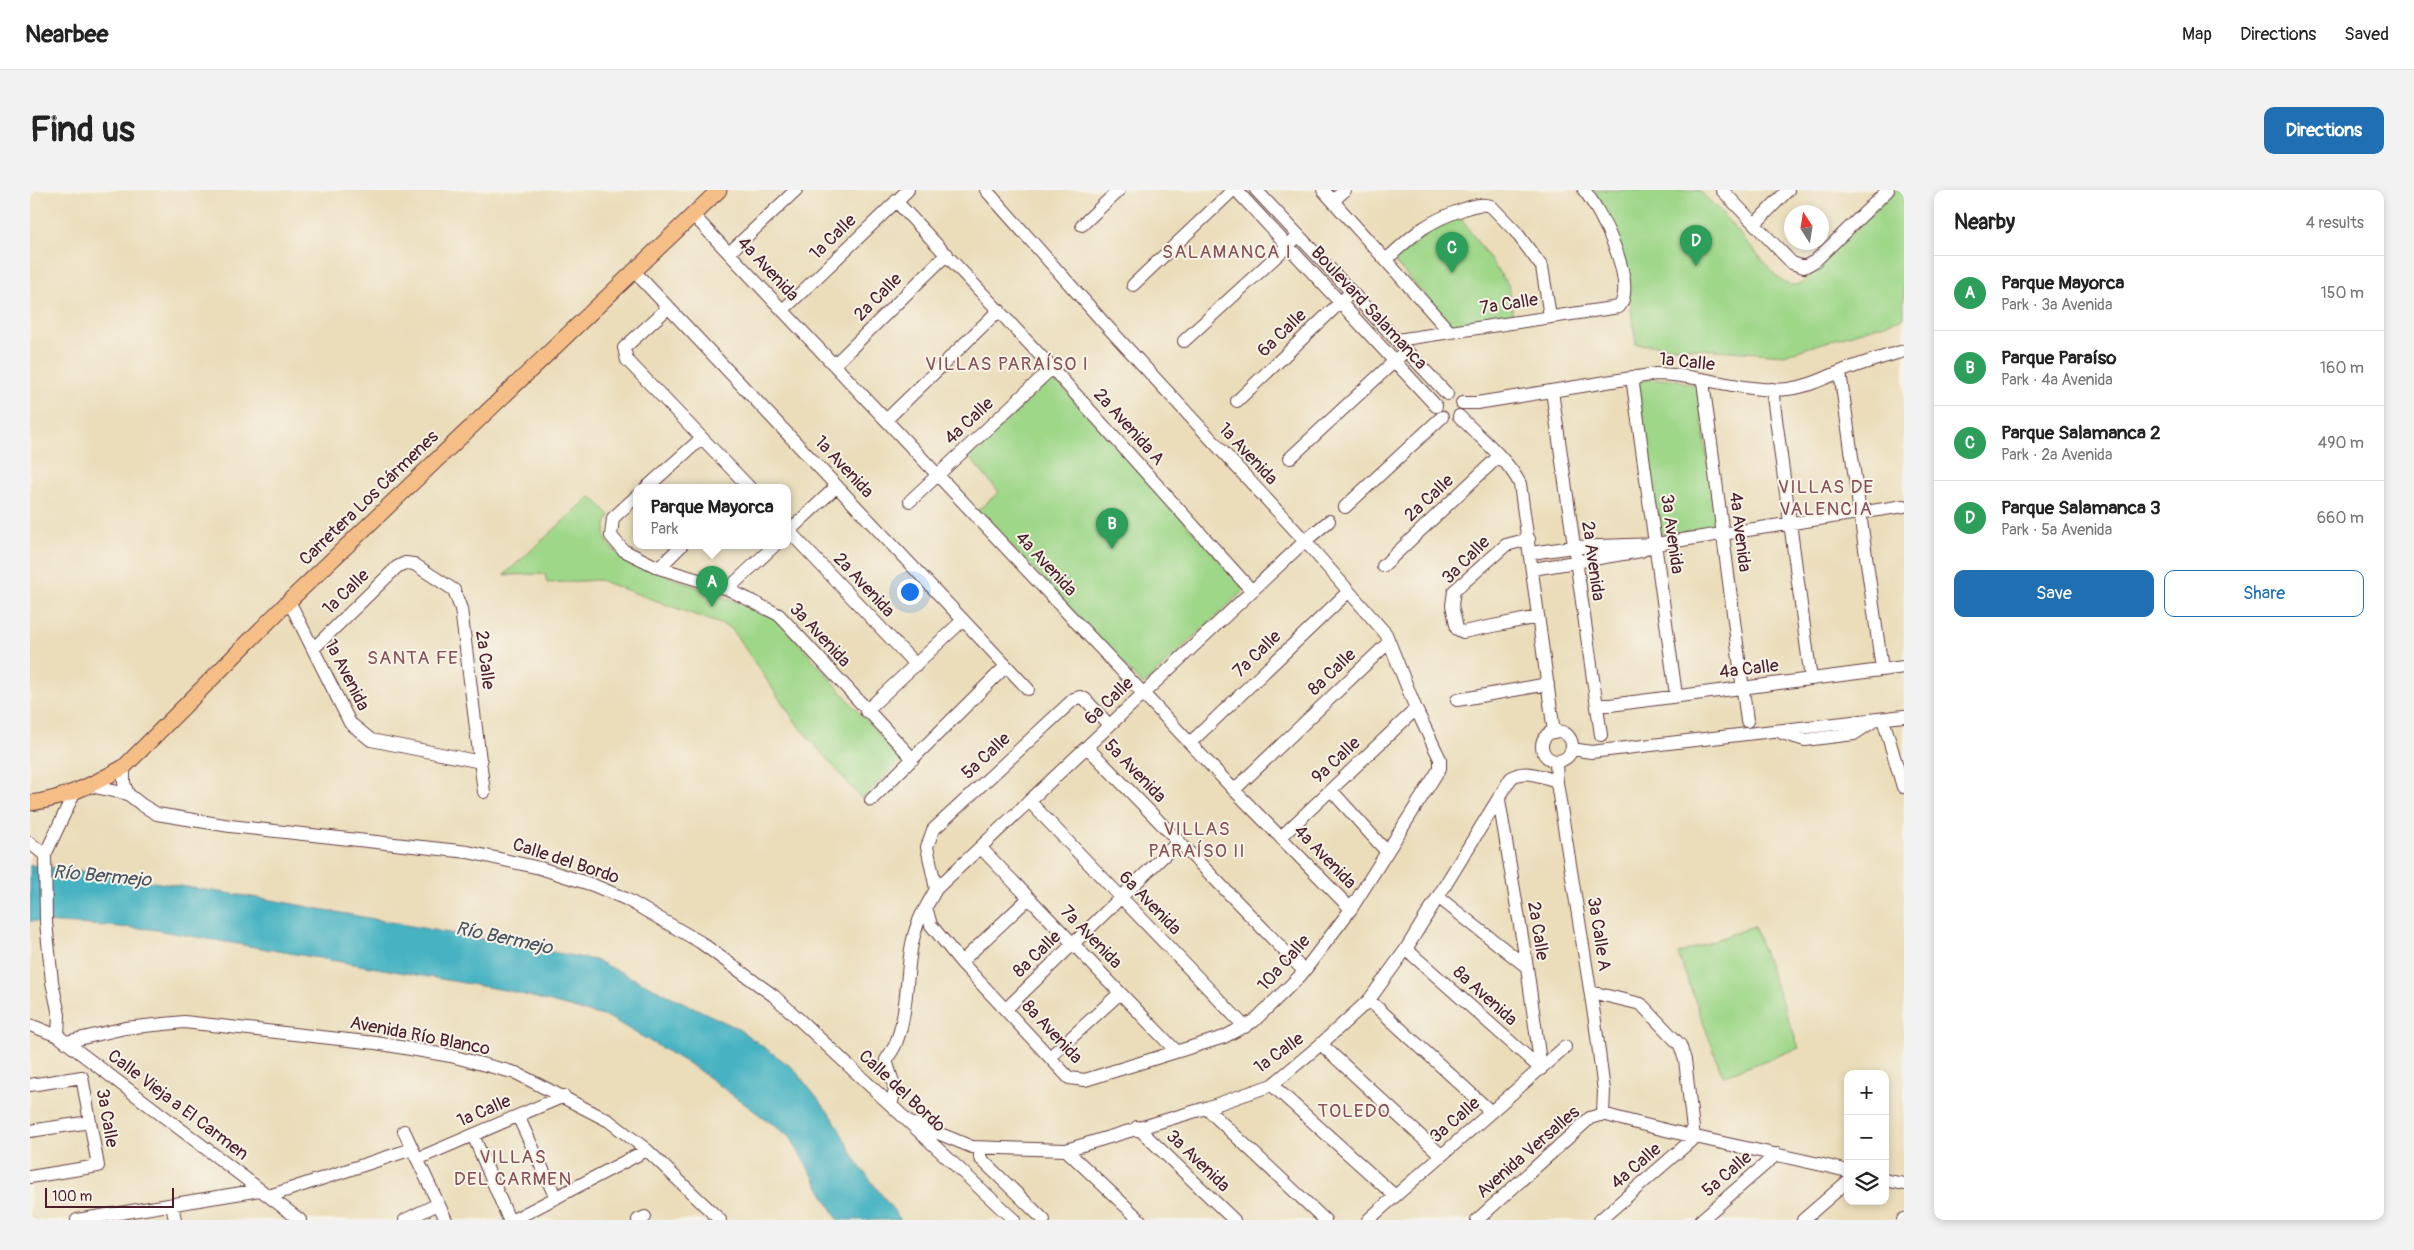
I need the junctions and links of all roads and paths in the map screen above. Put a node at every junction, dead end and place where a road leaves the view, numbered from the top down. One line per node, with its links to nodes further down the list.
1 (718, 190): 16 (main road, Carretera Los Cármenes)
2 (796, 190): 21 (street)
3 (908, 190): 15 (street, 1a Calle)
4 (986, 190): 68 (street, 1a Avenida)
5 (1119, 190): 18 (street)
6 (1234, 190): 20 (street, Boulevard Salamanca); 25 (street)
7 (1256, 190): 19 (street, Boulevard Salamanca)
8 (1323, 190): 14 (street)
9 (1345, 190): 14 (street)
10 (1584, 190): 31 (street, 7a Calle)
11 (1722, 190): 17 (street)
12 (1788, 190): 17 (street)
13 (1888, 190): 17 (street)
14 (1333, 200): 23 (street)
15 (896, 201): 22 (street, 2a Avenida A); 29 (street, 1a Calle)
16 (693, 215): 21 (street, 4a Avenida); 24 (main road, Carretera Los Cármenes)
17 (1754, 224)
18 (1082, 225)
19 (1299, 236): 20 (street); 26 (street, Boulevard Salamanca)
20 (1288, 246): 27 (street, Boulevard Salamanca); 34 (street)
21 (729, 253): 29 (street, 4a Avenida)
22 (947, 254): 30 (street, 2a Avenida A); 38 (street, 2a Calle)
23 (1387, 260): 31 (street); 32 (street)
24 (633, 270): 28 (street, 1a Avenida); 82 (main road, Carretera Los Cármenes)
25 (1133, 285)
26 (1352, 292): 27 (street, 6a Calle); 33 (street, Boulevard Salamanca)
27 (1340, 303): 37 (street, Boulevard Salamanca); 46 (street, 6a Calle)
28 (669, 307): 50 (street); 56 (street, 1a Avenida)
29 (783, 310): 38 (street, 4a Avenida)
30 (999, 310): 39 (street, 2a Avenida A); 49 (street)
31 (1550, 316): 32 (street, 7a Calle)
32 (1449, 331): 33 (street, 7a Calle)
33 (1397, 340): 35 (street, Boulevard Salamanca)
34 (1184, 341)
35 (1406, 350): 37 (street); 45 (street, Boulevard Salamanca)
36 (1904, 351): 40 (street, 1a Calle)
37 (1394, 361): 48 (street, Boulevard Salamanca); 52 (street)
38 (834, 365): 49 (street, 4a Avenida)
39 (1052, 368): 53 (street, 4a Calle); 80 (street, 2a Avenida A)
40 (1840, 372): 43 (street, 1a Calle); 61 (street)
41 (1632, 377): 42 (street, 1a Calle); 44 (street, 1a Calle); 69 (street, 3a Avenida)
42 (1703, 381): 43 (street, 1a Calle); 65 (street, 4a Avenida)
43 (1772, 389): 63 (street)
44 (1552, 392): 47 (street, 1a Calle); 70 (street, 2a Avenida)
45 (1448, 394): 47 (street); 48 (street)
46 (1237, 401)
47 (1461, 410): 48 (street); 51 (street)
48 (1439, 412): 60 (street)
49 (886, 420): 53 (street, 4a Avenida)
50 (702, 438): 54 (street); 55 (street)
51 (1499, 456): 67 (street); 76 (street, 2a Calle)
52 (1290, 458)
53 (938, 474): 58 (street, 4a Calle); 95 (street, 4a Avenida)
54 (650, 484)
55 (742, 484)
56 (837, 486): 64 (street); 84 (street, 1a Avenida)
57 (633, 500): 77 (street, 3a Avenida)
58 (910, 501)
59 (1904, 506): 61 (street)
60 (1345, 507)
61 (1860, 512): 63 (street); 90 (street)
62 (1329, 521): 68 (street, 6a Calle)
63 (1790, 523): 65 (street); 91 (street)
64 (791, 528)
65 (1723, 532): 69 (street); 93 (street, 4a Avenida)
66 (791, 534): 87 (street, 2a Avenida)
67 (1529, 539): 73 (street); 83 (street, 3a Calle)
68 (1305, 542): 80 (street, 6a Calle); 81 (street, 1a Avenida)
69 (1656, 544): 70 (street); 74 (street); 96 (street, 3a Avenida)
70 (1573, 547): 73 (street); 74 (street, 2a Avenida)
71 (678, 549): 77 (street)
72 (771, 549): 79 (street)
73 (1531, 553): 78 (street)
74 (1575, 562): 78 (street); 98 (street, 2a Avenida)
75 (405, 563): 86 (street, 1a Calle); 112 (street, 2a Calle)
76 (1383, 566)
77 (659, 568): 79 (street, 3a Avenida)
78 (1533, 568): 83 (street)
79 (728, 590): 100 (street, 3a Avenida)
80 (1252, 591): 95 (street, 6a Calle)
81 (1348, 592): 85 (street, 1a Avenida); 107 (street, 7a Calle)
82 (289, 601): 86 (street, 1a Avenida); 113 (main road, Carretera Los Cármenes)
83 (1538, 617): 92 (street)
84 (963, 620): 87 (street); 88 (street, 1a Avenida)
85 (1389, 642): 99 (street, 1a Avenida); 118 (street, 8a Calle)
86 (313, 649): 112 (street, 1a Avenida)
87 (916, 665): 100 (street)
88 (1006, 666): 94 (street, 1a Avenida); 110 (street)
89 (1904, 667): 90 (street, 4a Calle)
90 (1882, 669): 91 (street, 4a Calle)
91 (1811, 679): 93 (street, 4a Calle)
92 (1548, 684): 97 (street); 105 (street)
93 (1743, 687): 96 (street, 4a Calle); 103 (street, 4a Avenida)
94 (1028, 689)
95 (1143, 693): 104 (street, 6a Calle); 107 (street, 4a Avenida)
96 (1676, 695): 98 (street, 4a Calle)
97 (1457, 700)
98 (1598, 705): 106 (street, 2a Avenida)
99 (1416, 709): 114 (street, 1a Avenida); 119 (street, 9a Calle)
100 (866, 711): 110 (street, 3a Avenida)
101 (1904, 716): 102 (street)
102 (1878, 720): 109 (street); 117 (street)
103 (1747, 721)
104 (1110, 725): 108 (street, 6a Calle); 133 (street, 5a Calle)
105 (1554, 732): 109 (street); 111 (street)
106 (1601, 735)
107 (1190, 742): 118 (street, 4a Avenida)
108 (1087, 747): 125 (street, 6a Calle); 128 (street, 5a Avenida)
109 (1572, 749): 111 (street)
110 (913, 759): 123 (street)
111 (1556, 761): 115 (street, 3a Calle A)
112 (481, 762): 121 (street, 2a Calle)
113 (124, 768): 116 (main road, Carretera Los Cármenes); 122 (street)
114 (1440, 768): 131 (street, 10a Calle)
115 (1557, 781): 124 (street, 1a Calle); 144 (street, 3a Calle A)
116 (90, 786): 120 (main road, Carretera Los Cármenes); 122 (street, Calle del Bordo)
117 (1903, 787)
118 (1234, 790): 127 (street, 4a Avenida)
119 (1331, 790): 127 (street, 9a Calle); 131 (street)
120 (75, 792): 126 (main road, Carretera Los Cármenes); 132 (street)
121 (484, 792)
122 (128, 794): 160 (street, Calle del Bordo)
123 (871, 800)
124 (1499, 800): 134 (street, 1a Calle); 142 (street, 2a Calle)
125 (1030, 802): 130 (street, 6a Calle); 136 (street, 6a Avenida)
126 (30, 803)
127 (1281, 837): 137 (street, 4a Avenida)
128 (1179, 841): 136 (street, 8a Calle); 143 (street, 5a Avenida)
129 (30, 843): 132 (street)
130 (980, 848): 133 (street, 6a Calle); 135 (street, 7a Avenida)
131 (1386, 852): 137 (street, 10a Calle)
132 (45, 861): 150 (street)
133 (936, 889): 138 (street, 6a Calle)
134 (1438, 897): 140 (street, 1a Calle); 142 (street)
135 (1029, 898): 139 (street, 7a Avenida); 141 (street)
136 (1121, 898): 139 (street, 8a Calle); 149 (street, 6a Avenida)
137 (1351, 909): 143 (street, 10a Calle)
138 (926, 910): 141 (street, 8a Avenida); 160 (street, 6a Calle)
139 (1073, 944): 145 (street, 7a Avenida); 147 (street, 8a Calle)
140 (1406, 949): 146 (street, 1a Calle); 155 (street, 8a Avenida)
141 (961, 962): 147 (street, 8a Avenida)
142 (1527, 966): 155 (street, 2a Calle)
143 (1304, 971): 149 (street, 10a Calle)
144 (1591, 992): 163 (street, 3a Calle A); 171 (street)
145 (1120, 993): 153 (street, 7a Avenida); 154 (street)
146 (1369, 1000): 151 (street, 1a Calle); 162 (street)
147 (1006, 1009): 154 (street, 8a Avenida)
148 (30, 1025): 150 (street, Calle Vieja a El Carmen)
149 (1245, 1028): 153 (street, 10a Calle)
150 (62, 1039): 159 (street, Avenida Río Blanco); 183 (street, Calle Vieja a El Carmen)
151 (1321, 1044): 158 (street, 1a Calle); 176 (street)
152 (1565, 1047): 155 (street, 3a Calle)
153 (1176, 1051): 156 (street, 10a Calle)
154 (1050, 1057): 156 (street, 8a Avenida)
155 (1541, 1069): 162 (street, 3a Calle)
156 (1076, 1080)
157 (30, 1085): 166 (street, 3a Calle)
158 (1272, 1085): 161 (street, 1a Calle); 184 (street)
159 (564, 1096): 164 (street, 1a Calle); 173 (street, Avenida Río Blanco)
160 (891, 1105): 165 (street, Calle del Bordo)
161 (1206, 1108): 167 (street, 1a Calle); 199 (street)
162 (1491, 1112): 176 (street, 3a Calle)
163 (1604, 1114): 171 (street); 201 (street, Avenida Versalles)
164 (518, 1116): 170 (street, 1a Calle); 185 (street)
165 (909, 1121): 172 (street, 1a Calle); 195 (street, Calle del Bordo)
166 (90, 1122): 169 (street); 179 (street, 3a Calle)
167 (1137, 1127): 174 (street, 1a Calle); 198 (street, 3a Avenida)
168 (404, 1130): 175 (street)
169 (30, 1131)
170 (473, 1135): 175 (street, 1a Calle); 193 (street)
171 (1694, 1138): 177 (street); 202 (street, 4a Calle)
172 (980, 1149): 174 (street, 1a Calle); 196 (street)
173 (648, 1150): 185 (street); 194 (street, Avenida Río Blanco)
174 (1066, 1150): 197 (street)
175 (415, 1154): 183 (street, 1a Calle); 186 (street)
176 (1441, 1154): 184 (street, 3a Calle)
177 (1777, 1154): 178 (street); 203 (street, 5a Calle)
178 (1844, 1169)
179 (30, 1178)
180 (1889, 1181): 182 (street)
181 (1844, 1184): 204 (street)
182 (1904, 1184)
183 (264, 1193): 187 (street, 1a Calle); 190 (street, Calle Vieja a El Carmen)
184 (1395, 1196): 200 (street, 3a Calle)
185 (556, 1198): 193 (street)
186 (438, 1204): 191 (street); 192 (street)
187 (172, 1205): 188 (street, 1a Calle); 189 (street)
188 (77, 1220)
189 (175, 1220)
190 (300, 1220)
191 (405, 1220)
192 (446, 1220)
193 (511, 1220)
194 (720, 1220)
195 (1014, 1220)
196 (1044, 1220)
197 (1140, 1220)
198 (1234, 1220)
199 (1325, 1220)
200 (1368, 1220)
201 (1477, 1220)
202 (1600, 1220)
203 (1701, 1220)
204 (1803, 1220)

